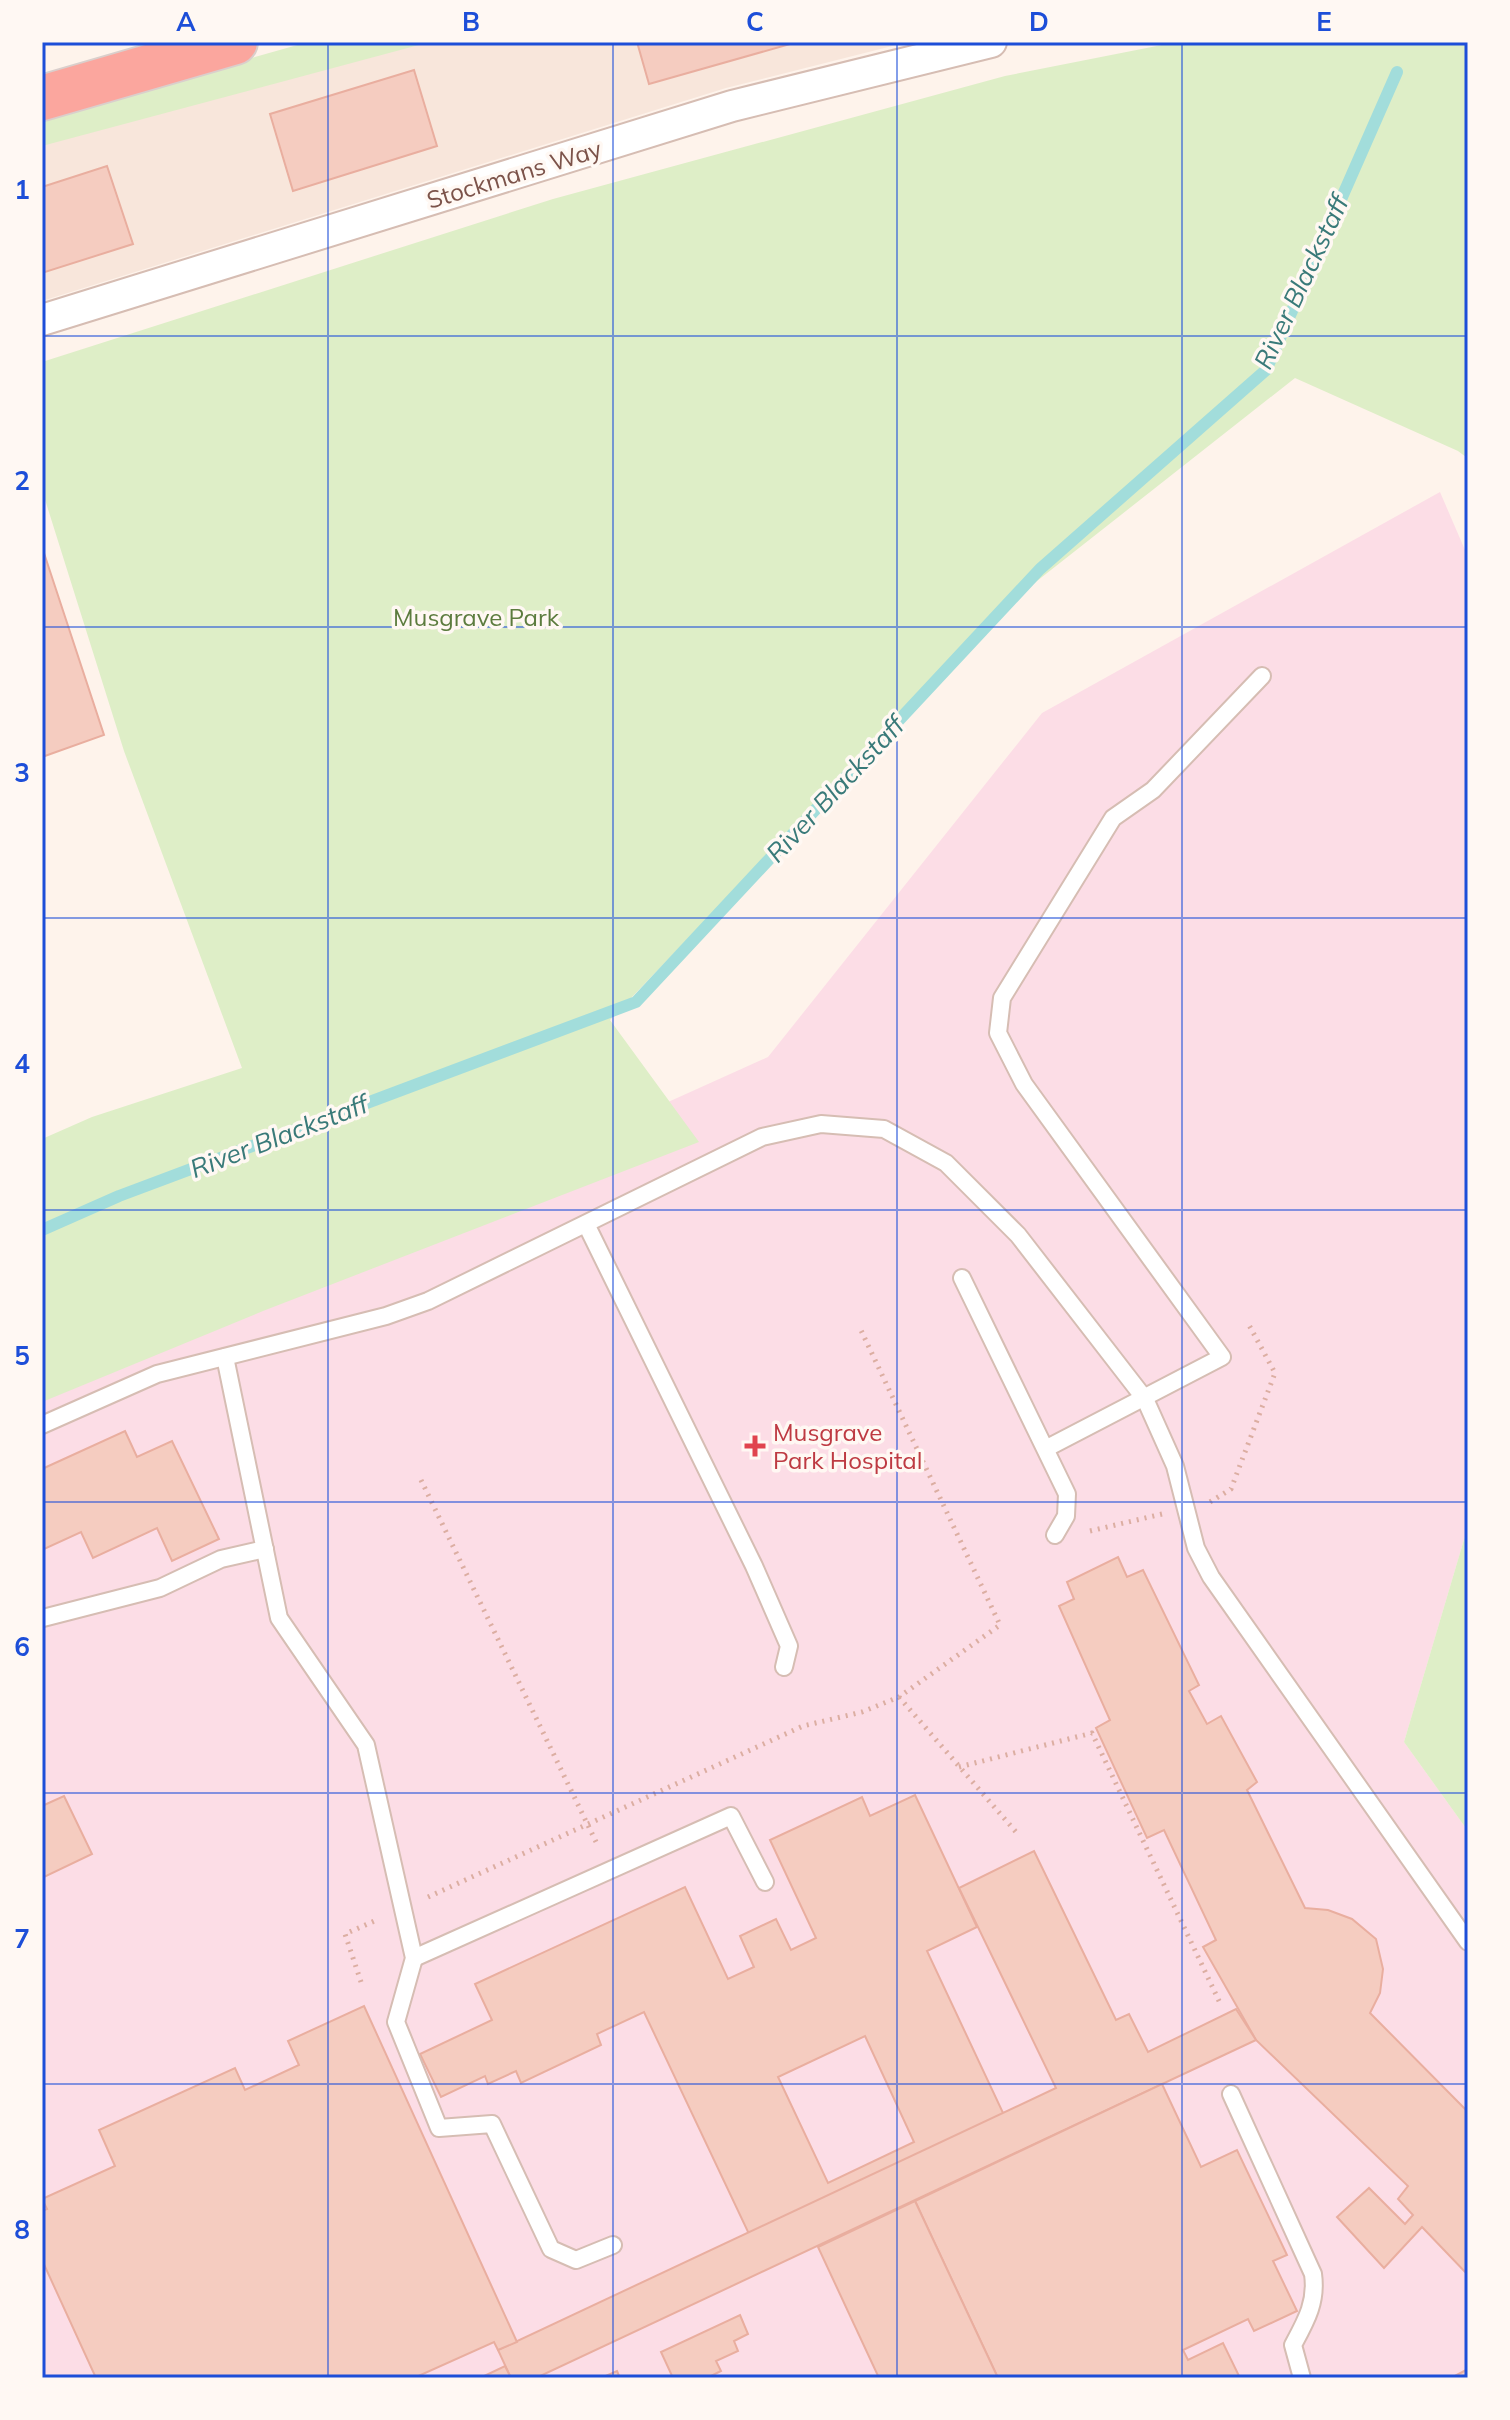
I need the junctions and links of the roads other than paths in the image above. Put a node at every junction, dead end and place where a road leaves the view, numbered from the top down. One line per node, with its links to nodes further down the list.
1 (235, 42): 3 (highway)
2 (991, 42): 4 (street, Stockmans Way)
3 (42, 98)
4 (42, 320)
5 (1262, 676): 9 (lane)
6 (586, 1224): 8 (lane); 9 (lane); 15 (lane)
7 (962, 1278): 11 (lane)
8 (225, 1357): 10 (lane); 13 (lane)
9 (1145, 1399): 11 (lane); 17 (lane)
10 (42, 1425)
11 (1047, 1448): 12 (lane)
12 (1055, 1535)
13 (265, 1549): 14 (lane); 18 (lane)
14 (43, 1618)
15 (784, 1667)
16 (765, 1882): 18 (lane)
17 (1468, 1942)
18 (414, 1958): 20 (lane)
19 (1231, 2094): 21 (lane)
20 (613, 2245)
21 (1302, 2378)

